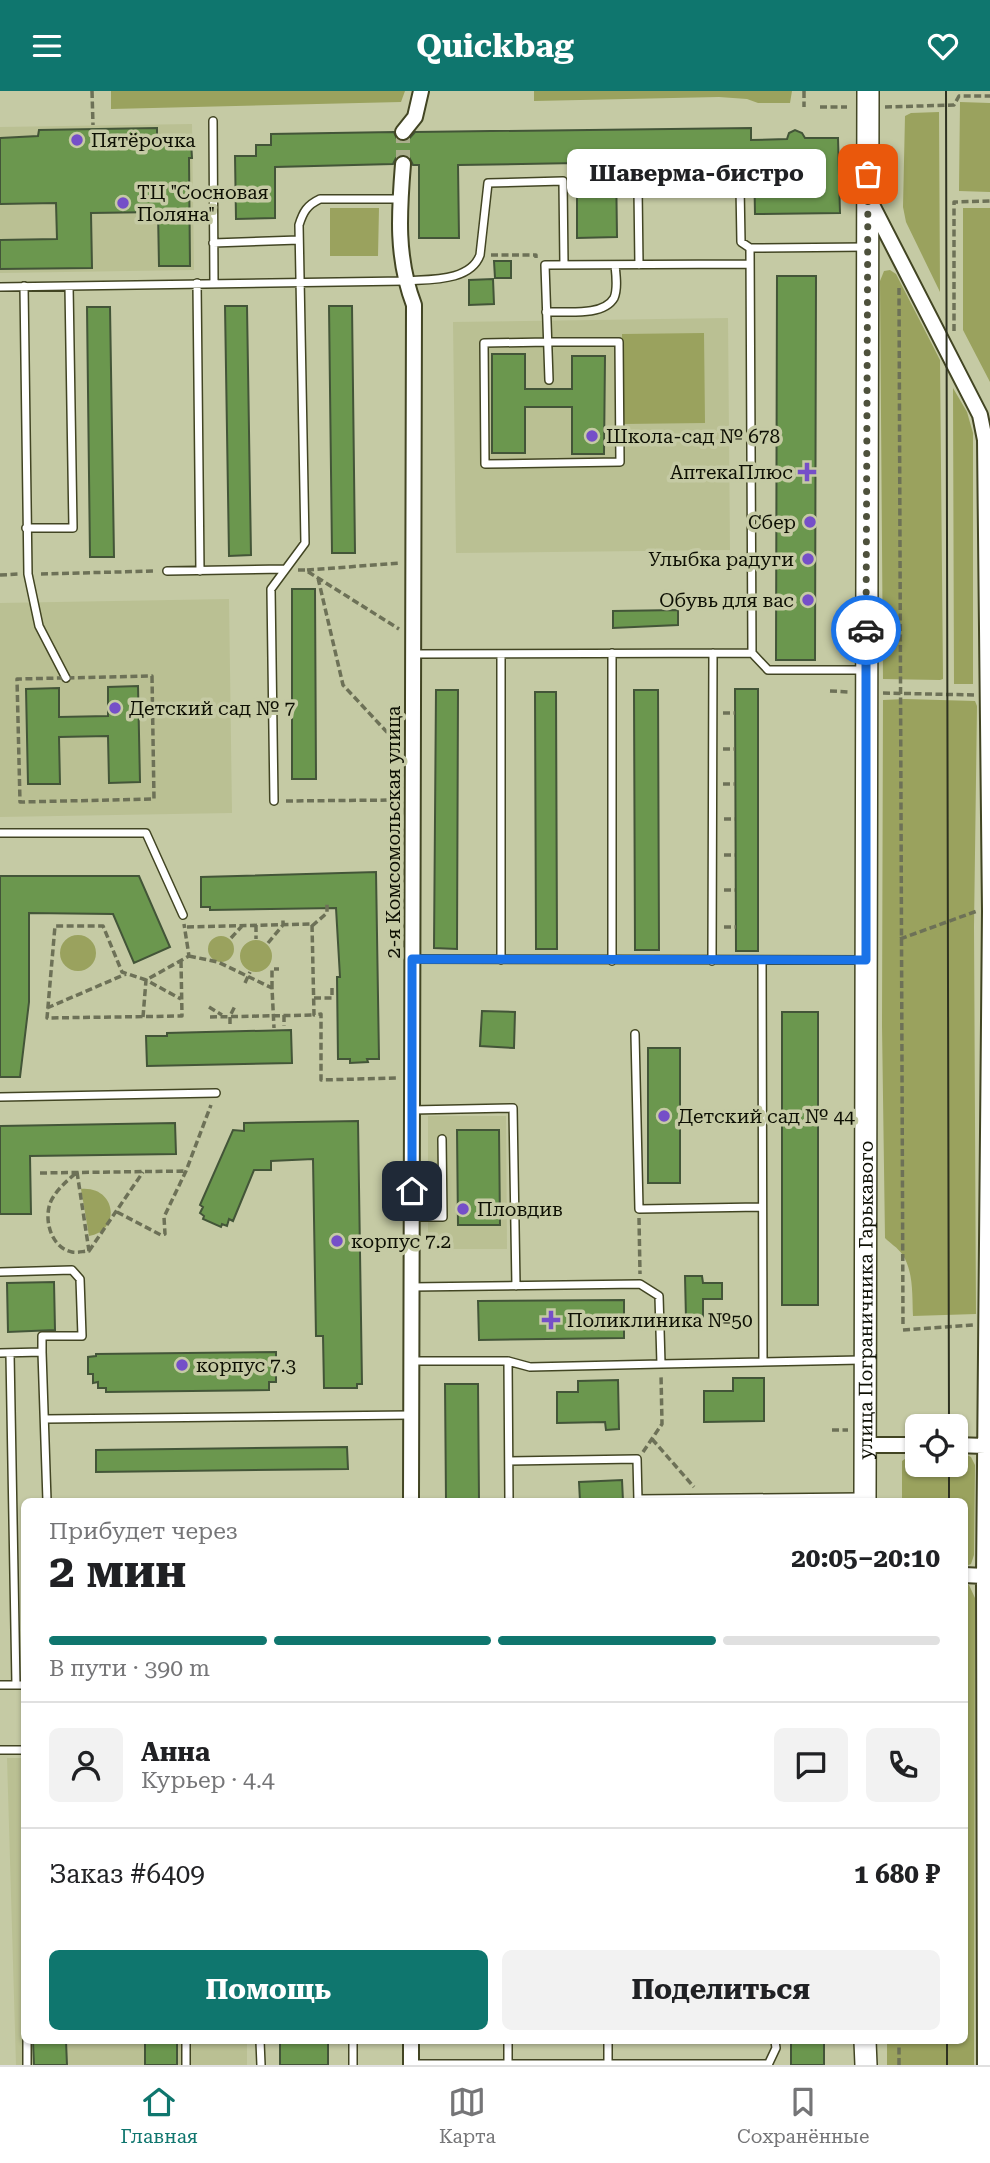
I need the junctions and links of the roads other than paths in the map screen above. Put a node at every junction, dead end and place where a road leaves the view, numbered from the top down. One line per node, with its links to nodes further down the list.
1 (421, 91): 4 (street)
2 (874, 99): 6 (street, улица Пограничника Гарькавого)
3 (213, 121): 9 (lane)
4 (403, 132)
5 (403, 164): 7 (street, 2-я Комсомольская улица)
6 (868, 197): 10 (street, улица Пограничника Гарькавого); 37 (street)
7 (400, 199): 8 (lane); 16 (street, 2-я Комсомольская улица)
8 (299, 240): 9 (lane); 17 (lane)
9 (213, 243): 19 (lane)
10 (867, 247): 11 (lane); 35 (street, улица Пограничника Гарькавого)
11 (750, 248): 12 (lane); 15 (lane)
12 (750, 264): 15 (lane); 32 (lane)
13 (565, 265): 14 (lane); 16 (lane); 23 (lane)
14 (615, 265): 15 (lane); 23 (lane)
15 (639, 265)
16 (405, 281): 17 (lane); 33 (street, 2-я Комсомольская улица)
17 (302, 282): 19 (lane); 27 (lane)
18 (197, 283): 19 (lane); 21 (lane); 29 (lane)
19 (214, 283)
20 (24, 286): 21 (lane); 22 (lane); 26 (lane)
21 (69, 286): 26 (lane)
22 (0, 287)
23 (546, 312): 24 (lane)
24 (549, 342): 24 (lane); 25 (lane)
25 (549, 380)
26 (26, 528): 36 (lane)
27 (285, 569): 29 (lane); 38 (lane)
28 (167, 571): 29 (lane)
29 (200, 571)
30 (612, 653): 31 (lane); 34 (lane); 44 (lane)
31 (713, 653): 32 (lane); 45 (lane)
32 (752, 653): 35 (lane)
33 (412, 654): 34 (lane); 41 (street, 2-я Комсомольская улица)
34 (500, 654): 42 (lane)
35 (866, 670): 43 (street, улица Пограничника Гарькавого)
36 (66, 678)
37 (988, 696): 57 (street)
38 (274, 801)
39 (0, 833): 40 (lane)
40 (183, 915)
41 (412, 959): 42 (lane); 50 (street, 2-я Комсомольская улица)
42 (501, 960): 44 (lane)
43 (866, 960): 46 (lane); 61 (street, улица Пограничника Гарькавого)
44 (612, 961): 45 (lane)
45 (712, 961): 46 (lane)
46 (762, 961): 52 (lane)
47 (635, 1034): 52 (lane)
48 (216, 1093): 49 (lane)
49 (0, 1097)
50 (412, 1110): 53 (street, 2-я Комсомольская улица); 55 (lane)
51 (442, 1139): 53 (lane)
52 (761, 1207): 64 (lane)
53 (412, 1217): 56 (street, 2-я Комсомольская улица)
54 (0, 1272): 58 (lane)
55 (516, 1286): 56 (lane); 65 (lane)
56 (412, 1287): 62 (street, 2-я Комсомольская улица)
57 (988, 1323): 66 (street)
58 (42, 1352): 60 (lane); 68 (lane)
59 (0, 1353): 60 (lane)
60 (10, 1354): 83 (lane)
61 (866, 1360): 64 (lane); 69 (street, улица Пограничника Гарькавого)
62 (412, 1361): 63 (lane); 67 (street, 2-я Комсомольская улица)
63 (508, 1361): 65 (lane); 73 (lane)
64 (763, 1362): 65 (lane)
65 (661, 1364)
66 (988, 1403): 72 (street)
67 (410, 1415): 68 (lane); 75 (street, 2-я Комсомольская улица)
68 (44, 1419): 74 (lane)
69 (858, 1437): 71 (street); 78 (street, улица Пограничника Гарькавого)
70 (968, 1442): 72 (street)
71 (905, 1443)
72 (985, 1446): 80 (street)
73 (509, 1461): 76 (lane); 77 (lane)
74 (47, 1498)
75 (411, 1498)
76 (509, 1498)
77 (638, 1498)
78 (865, 1498)
79 (968, 1576): 80 (street)
80 (984, 1576): 81 (street)
81 (987, 1642): 105 (street)
82 (0, 1685): 83 (lane)
83 (20, 1685)
84 (0, 1750): 85 (lane)
85 (21, 1750)
86 (27, 2044): 98 (lane)
87 (186, 2044): 99 (lane)
88 (260, 2044): 100 (lane)
89 (353, 2044): 101 (lane)
90 (411, 2044): 102 (street)
91 (508, 2044): 95 (lane)
92 (608, 2044): 96 (lane)
93 (776, 2044): 103 (lane)
94 (865, 2044): 104 (street)
95 (508, 2064): 96 (lane); 102 (lane)
96 (608, 2064): 97 (lane)
97 (676, 2064): 103 (lane)
98 (27, 2065)
99 (186, 2065)
100 (261, 2065)
101 (353, 2065)
102 (411, 2065)
103 (768, 2065)
104 (866, 2065)
105 (985, 2065)

